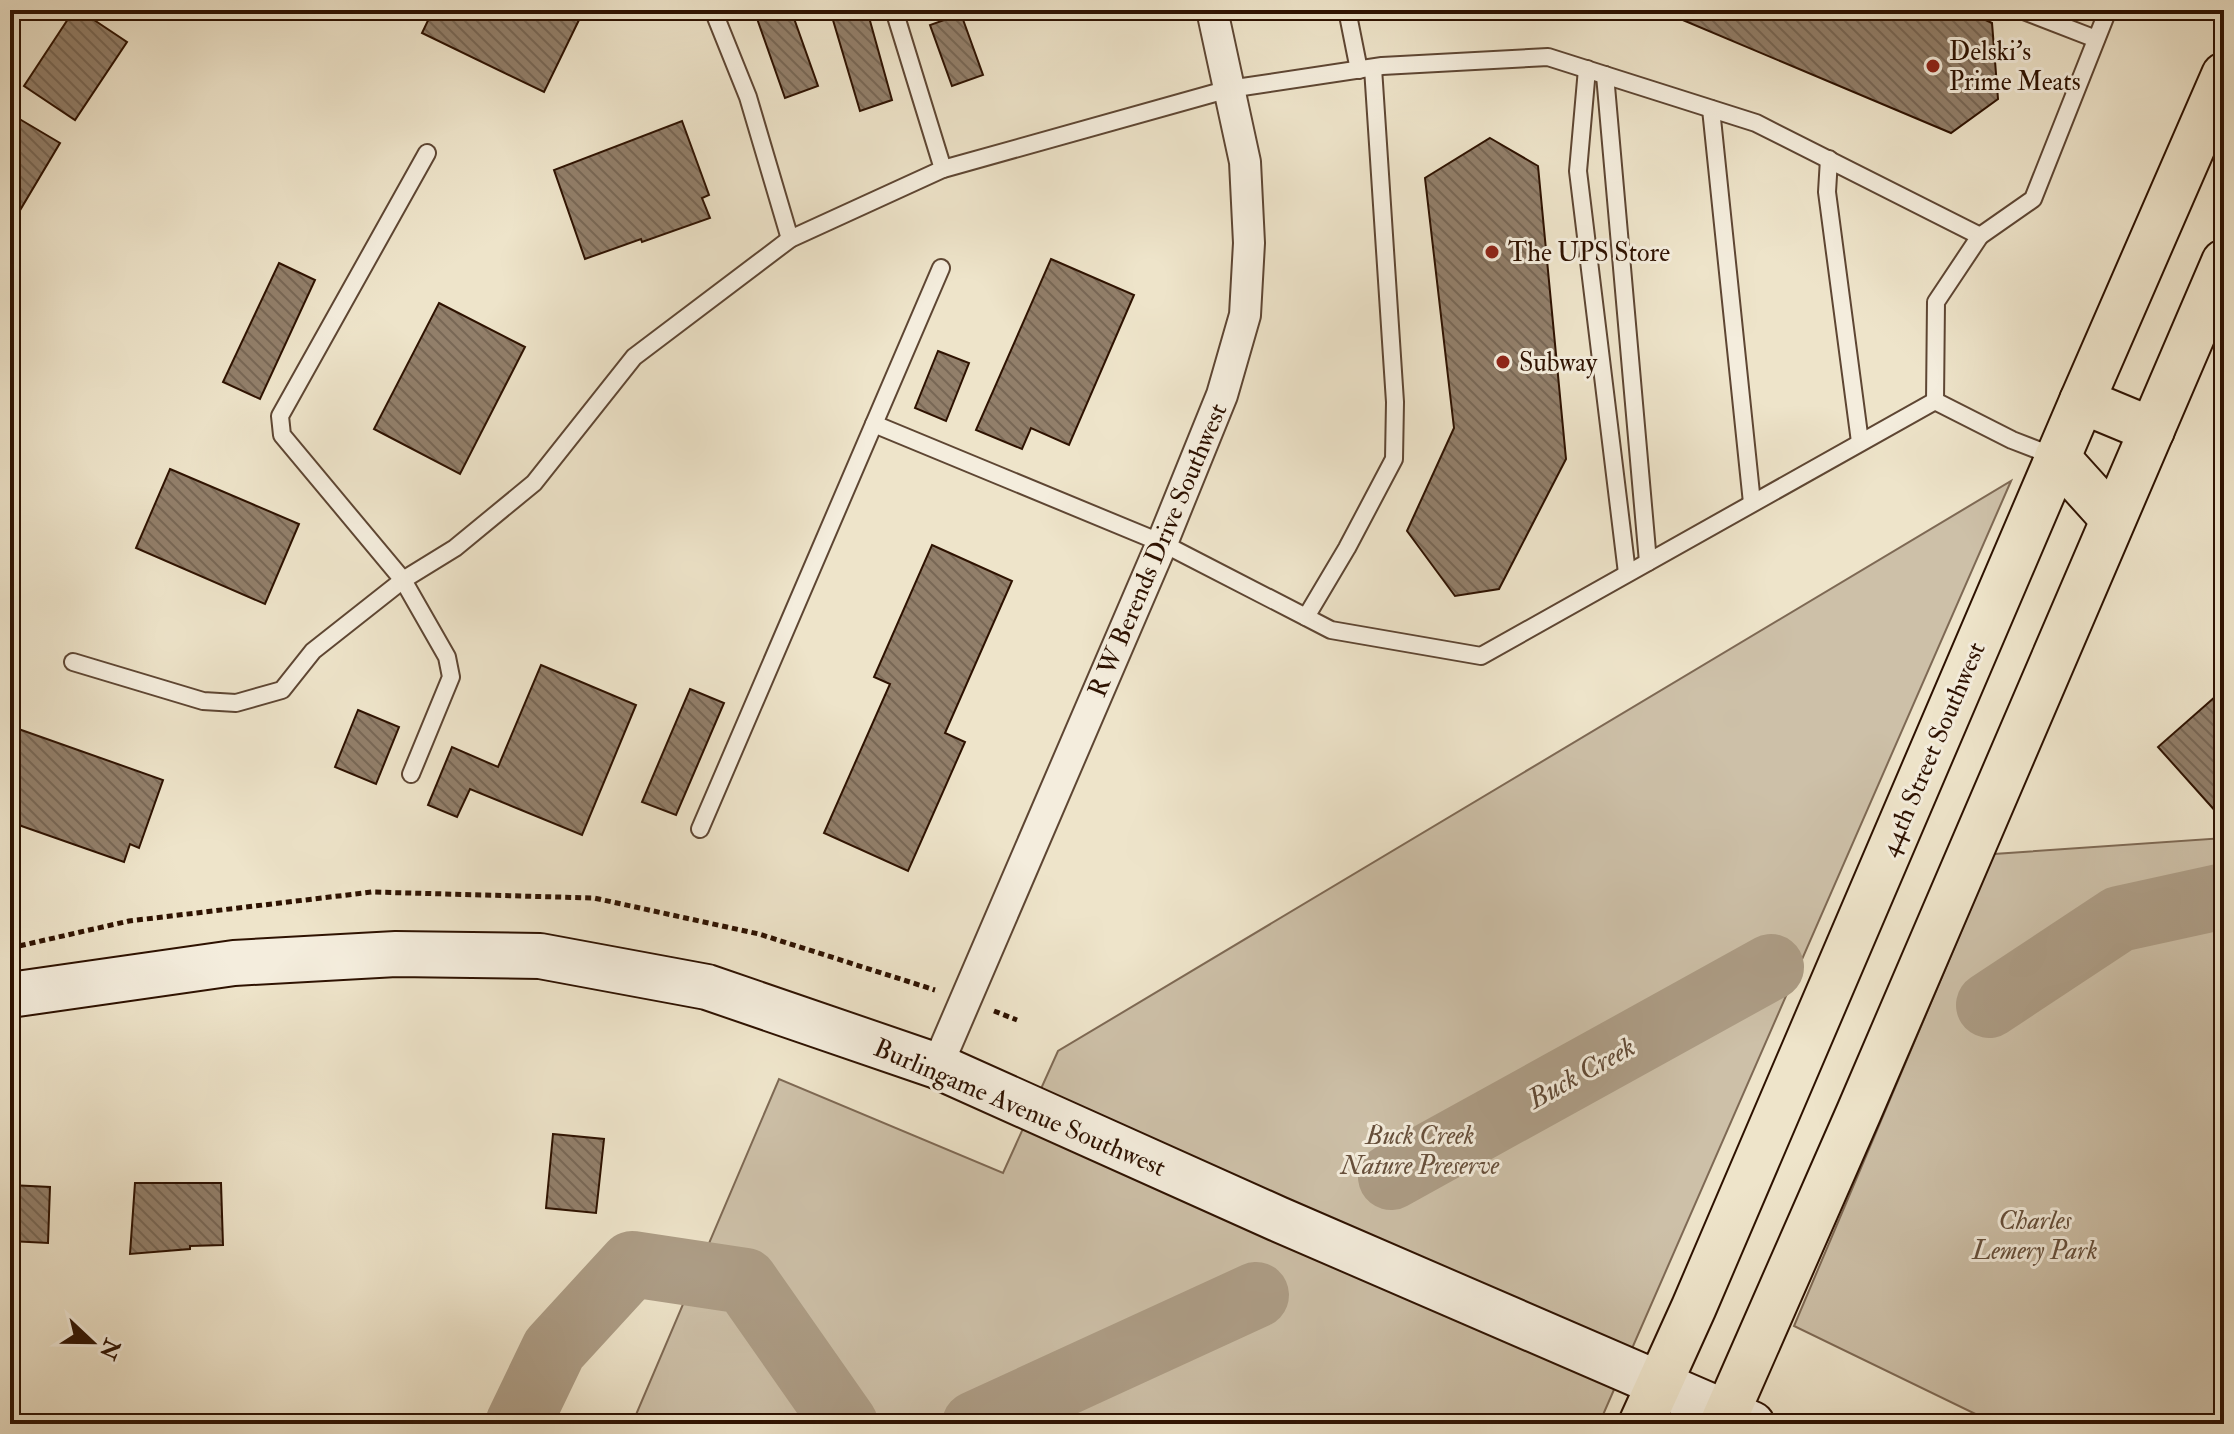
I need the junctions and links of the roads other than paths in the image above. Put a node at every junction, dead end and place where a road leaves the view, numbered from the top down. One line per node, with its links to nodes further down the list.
1 (713, 10): 18 (lane)
2 (894, 10): 16 (lane)
3 (1212, 10): 12 (street, R W Berends Drive Southwest)
4 (1347, 10): 8 (lane)
5 (2021, 10): 7 (lane)
6 (2108, 10): 7 (lane)
7 (2096, 39): 17 (lane)
8 (1366, 69): 9 (lane); 12 (lane); 33 (lane)
9 (1587, 69): 10 (lane); 31 (lane)
10 (1605, 75): 13 (lane); 30 (lane)
11 (2224, 75): 22 (main road, 44th Street Southwest)
12 (1229, 89): 16 (lane); 29 (street, R W Berends Drive Southwest)
13 (1711, 109): 15 (lane); 27 (lane)
14 (427, 153): 32 (lane)
15 (1829, 159): 17 (lane); 25 (lane)
16 (943, 169): 18 (lane)
17 (1980, 236): 21 (lane)
18 (790, 239): 32 (lane)
19 (2224, 262): 24 (main road)
20 (941, 268): 23 (lane)
21 (1935, 401): 25 (lane); 26 (lane)
22 (2082, 401): 24 (main road); 26 (main road, 44th Street Southwest)
23 (874, 424): 29 (lane); 36 (lane)
24 (2152, 430): 28 (main road)
25 (1860, 442): 27 (lane)
26 (2057, 457): 28 (main road); 39 (main road, 44th Street Southwest)
27 (1752, 503): 30 (lane)
28 (2112, 518): 40 (main road)
29 (1162, 543): 33 (lane); 38 (street, R W Berends Drive Southwest)
30 (1648, 562): 31 (lane)
31 (1627, 573): 33 (lane)
32 (403, 580): 34 (lane); 35 (lane)
33 (1306, 617)
34 (73, 662)
35 (411, 774)
36 (700, 829)
37 (10, 995): 38 (street, Burlingame Avenue Southwest)
38 (937, 1066): 39 (street, Burlingame Avenue Southwest)
39 (1659, 1384): 40 (street, Burlingame Avenue Southwest); 41 (main road, 44th Street Southwest)
40 (1733, 1420)
41 (1641, 1424)

